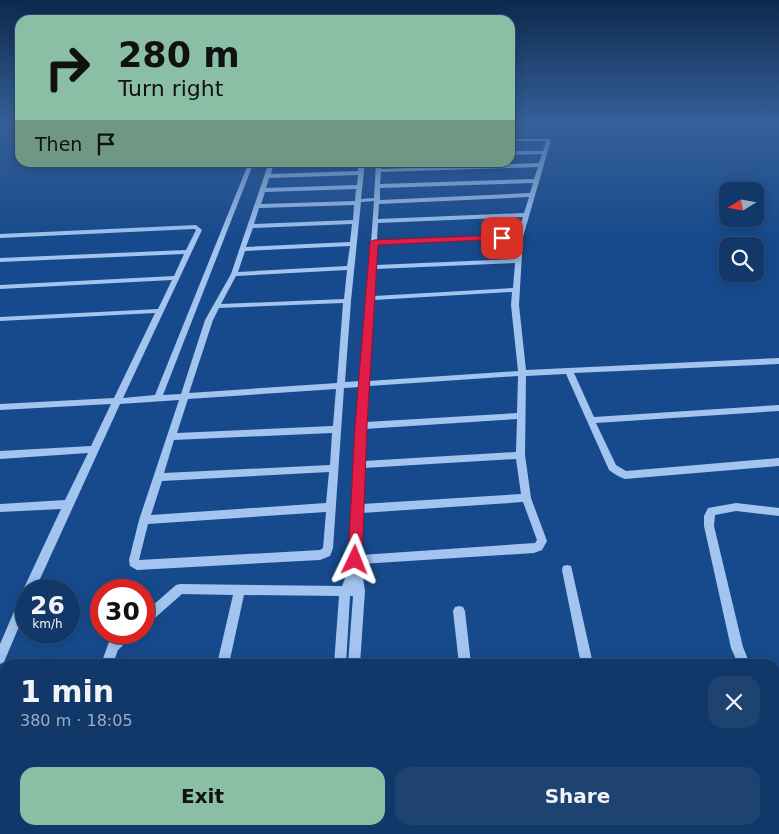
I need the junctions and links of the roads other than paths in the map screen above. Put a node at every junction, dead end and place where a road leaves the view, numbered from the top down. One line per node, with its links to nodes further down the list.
1 (542, 161): 3 (street)
2 (515, 165): 3 (street)
3 (541, 165): 10 (street)
4 (250, 167): 47 (street)
5 (270, 167): 9 (street)
6 (362, 167): 8 (street)
7 (379, 167): 11 (street)
8 (361, 173): 9 (street); 12 (street)
9 (267, 176): 13 (street)
10 (537, 181): 11 (street); 14 (street)
11 (378, 186): 15 (street)
12 (359, 187): 13 (street); 16 (street)
13 (262, 190): 17 (street)
14 (533, 195): 15 (street); 18 (street)
15 (376, 200): 16 (street); 19 (street)
16 (358, 201): 17 (street); 20 (street)
17 (257, 206): 21 (street)
18 (526, 215): 19 (street); 23 (street)
19 (375, 221): 24 (street)
20 (355, 222): 21 (street); 25 (street)
21 (250, 226): 26 (street)
22 (0, 236): 27 (street)
23 (520, 237): 24 (street); 29 (street)
24 (374, 242): 30 (street)
25 (353, 244): 26 (street); 31 (street)
26 (242, 249): 32 (street)
27 (189, 252): 28 (street); 33 (street)
28 (0, 260)
29 (518, 261): 30 (street); 35 (street)
30 (373, 267): 36 (street)
31 (350, 268): 32 (street); 37 (street)
32 (234, 274): 38 (street)
33 (177, 278): 34 (street); 39 (street)
34 (0, 287)
35 (515, 290): 36 (street); 43 (street)
36 (371, 298): 44 (street)
37 (347, 301): 38 (street); 45 (street)
38 (218, 306): 46 (street)
39 (160, 312): 40 (street); 48 (street)
40 (0, 319)
41 (779, 361): 42 (street)
42 (568, 372): 43 (street); 52 (street)
43 (523, 373): 44 (street); 51 (street)
44 (363, 384): 45 (street); 53 (street)
45 (342, 385): 46 (street); 54 (street)
46 (185, 396): 47 (street); 55 (street)
47 (156, 398): 48 (street)
48 (118, 401): 49 (street); 56 (street)
49 (0, 407)
50 (779, 408): 52 (street)
51 (521, 416): 53 (street); 58 (street)
52 (590, 420): 59 (street)
53 (361, 426): 60 (street)
54 (337, 428): 55 (street); 61 (street)
55 (171, 438): 62 (street)
56 (96, 449): 57 (street); 64 (street)
57 (0, 455)
58 (520, 455): 60 (street); 63 (street)
59 (779, 462)
60 (359, 466): 67 (street)
61 (334, 468): 62 (street); 65 (street)
62 (158, 477): 69 (street)
63 (526, 498): 67 (street); 70 (street)
64 (68, 504): 66 (street); 72 (street)
65 (332, 506): 69 (street); 69 (street)
66 (0, 508)
67 (357, 509): 70 (street)
68 (778, 513): 88 (street)
69 (144, 520)
70 (355, 564): 74 (street); 75 (street)
71 (567, 570): 87 (street)
72 (34, 579)
73 (240, 590): 75 (street); 76 (street); 83 (street)
74 (359, 591): 75 (street); 85 (street)
75 (345, 592): 84 (street)
76 (155, 611)
77 (459, 611): 86 (street)
78 (15, 615): 79 (street)
79 (6, 630): 81 (street)
80 (115, 644): 82 (street)
81 (0, 658)
82 (109, 659)
83 (224, 659)
84 (340, 659)
85 (354, 659)
86 (464, 659)
87 (586, 659)
88 (742, 659)

